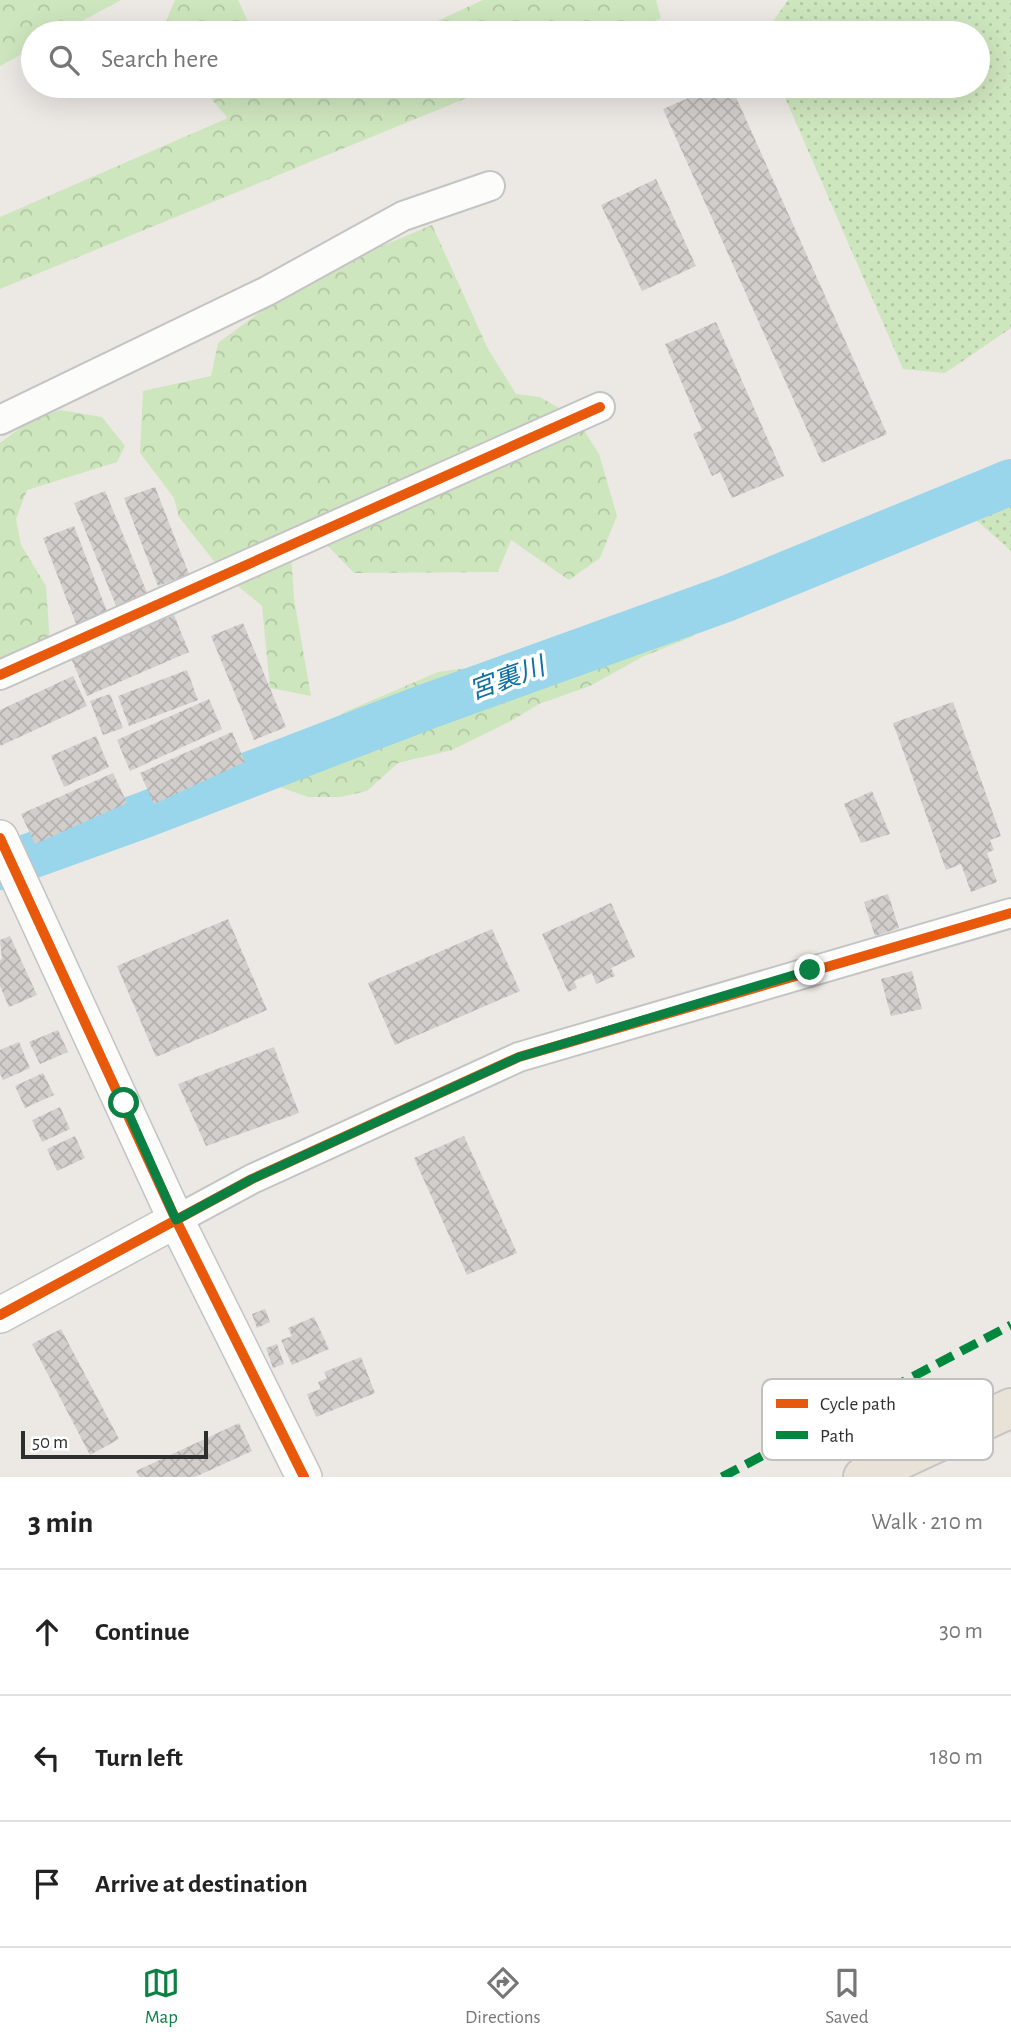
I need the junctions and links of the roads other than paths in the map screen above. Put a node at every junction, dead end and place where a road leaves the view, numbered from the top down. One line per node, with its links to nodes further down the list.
1 (489, 186): 3 (street)
2 (600, 407): 4 (street)
3 (0, 420)
4 (0, 675)
5 (7, 852): 7 (street)
6 (1011, 913): 7 (street)
7 (176, 1220): 8 (street); 12 (street)
8 (0, 1315)
9 (1011, 1408): 10 (highway)
10 (993, 1416)
11 (899, 1460): 13 (highway)
12 (304, 1477)
13 (863, 1477)

